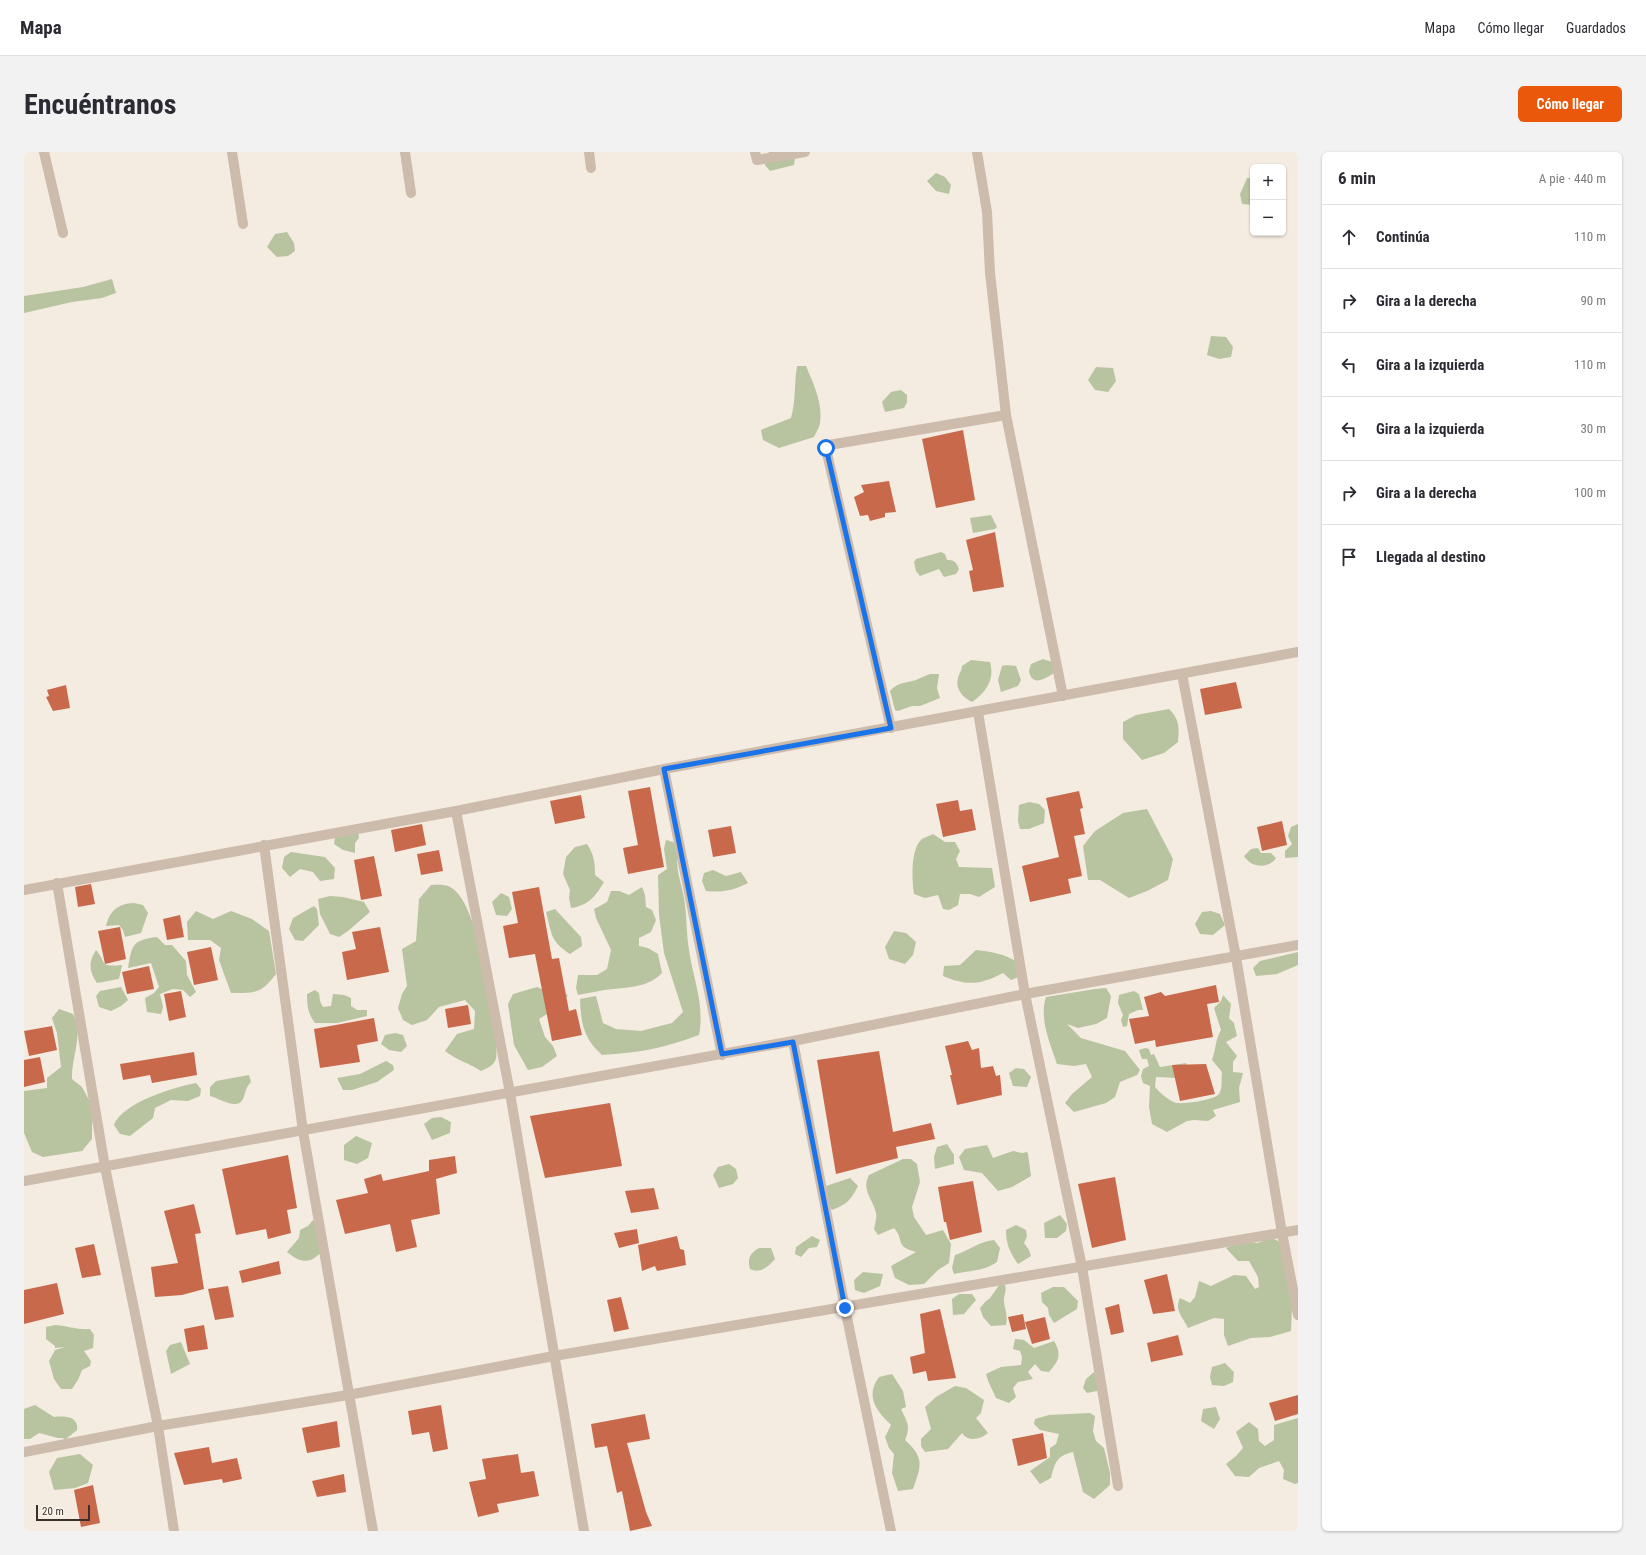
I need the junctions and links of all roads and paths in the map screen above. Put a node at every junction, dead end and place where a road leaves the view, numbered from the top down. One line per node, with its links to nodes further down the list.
1 (44, 152): 11 (street)
2 (232, 152): 10 (street)
3 (405, 152): 9 (street)
4 (588, 152): 8 (street)
5 (755, 152): 6 (street)
6 (805, 152)
7 (977, 152): 12 (street)
8 (591, 168)
9 (411, 193)
10 (243, 224)
11 (63, 232)
12 (1006, 415): 15 (street); 17 (street)
13 (1298, 652): 14 (street)
14 (1182, 674): 15 (street); 24 (street)
15 (1063, 696): 16 (street)
16 (978, 712): 17 (street); 25 (street)
17 (891, 728): 18 (street)
18 (664, 769): 19 (street); 27 (street)
19 (456, 811): 20 (street); 28 (street)
20 (264, 845): 21 (street); 29 (street)
21 (58, 883): 22 (street); 30 (street)
22 (24, 890)
23 (1298, 945): 24 (street)
24 (1236, 957): 25 (street); 33 (street)
25 (1025, 994): 26 (street); 34 (street)
26 (793, 1042): 27 (street); 35 (street)
27 (722, 1054): 28 (street)
28 (510, 1093): 29 (street); 37 (street)
29 (303, 1131): 30 (street); 38 (street)
30 (105, 1167): 31 (street); 39 (street)
31 (24, 1181)
32 (1298, 1230): 33 (street)
33 (1282, 1232): 34 (street); 36 (street)
34 (1082, 1267): 35 (street); 41 (street)
35 (845, 1308): 37 (street); 45 (street)
36 (1298, 1315)
37 (554, 1356): 38 (street); 44 (street)
38 (348, 1395): 39 (street); 43 (street)
39 (158, 1426): 40 (street); 42 (street)
40 (24, 1452)
41 (1118, 1486)
42 (174, 1531)
43 (373, 1531)
44 (584, 1531)
45 (892, 1531)

